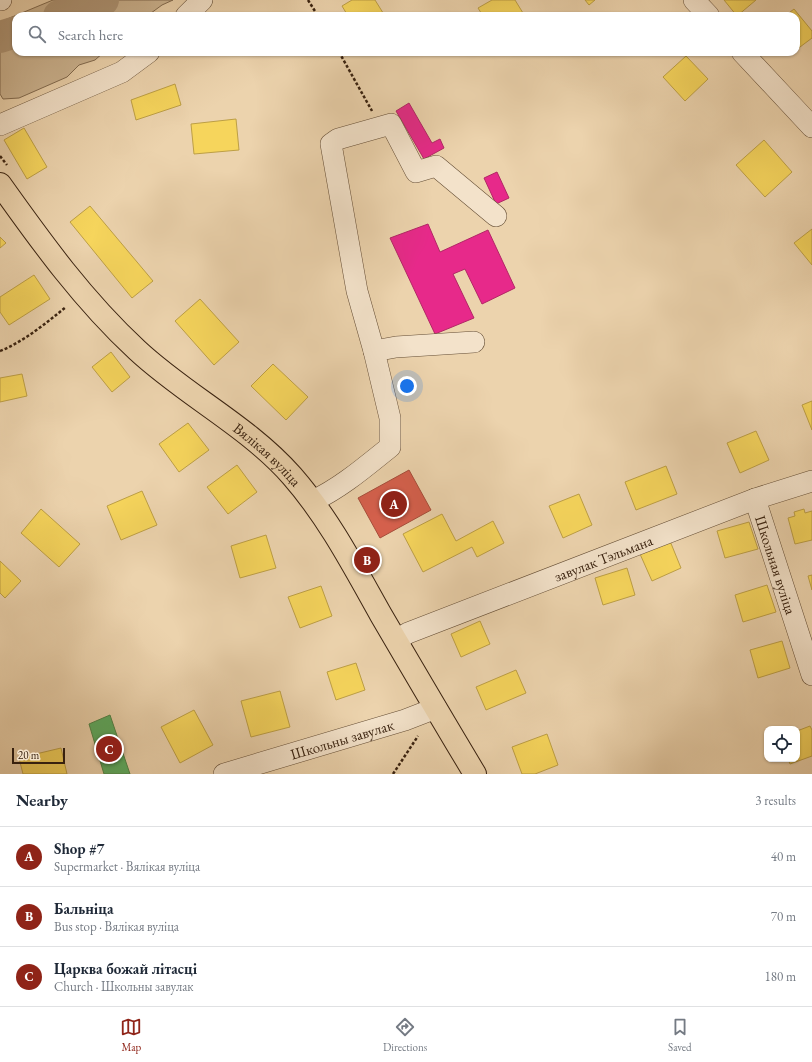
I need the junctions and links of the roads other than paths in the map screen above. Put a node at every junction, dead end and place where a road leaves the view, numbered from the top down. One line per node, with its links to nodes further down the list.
1 (202, 0): 3 (street)
2 (694, 0): 4 (street)
3 (190, 12)
4 (705, 12)
5 (144, 56): 7 (street)
6 (746, 56): 8 (street)
7 (0, 126)
8 (812, 127)
9 (0, 184): 15 (main road, Вялікая вуліца)
10 (496, 216): 12 (street)
11 (474, 342): 12 (street)
12 (374, 351): 15 (street)
13 (812, 481): 14 (street, завулак Тэльмана)
14 (756, 499): 16 (street, завулак Тэльмана); 17 (street, Школьная вуліца)
15 (313, 501): 16 (main road, Вялікая вуліца)
16 (396, 640): 18 (main road, Вялікая вуліца)
17 (812, 675)
18 (426, 712): 19 (street, Школьны завулак); 20 (main road, Вялікая вуліца)
19 (224, 774)
20 (475, 774)

